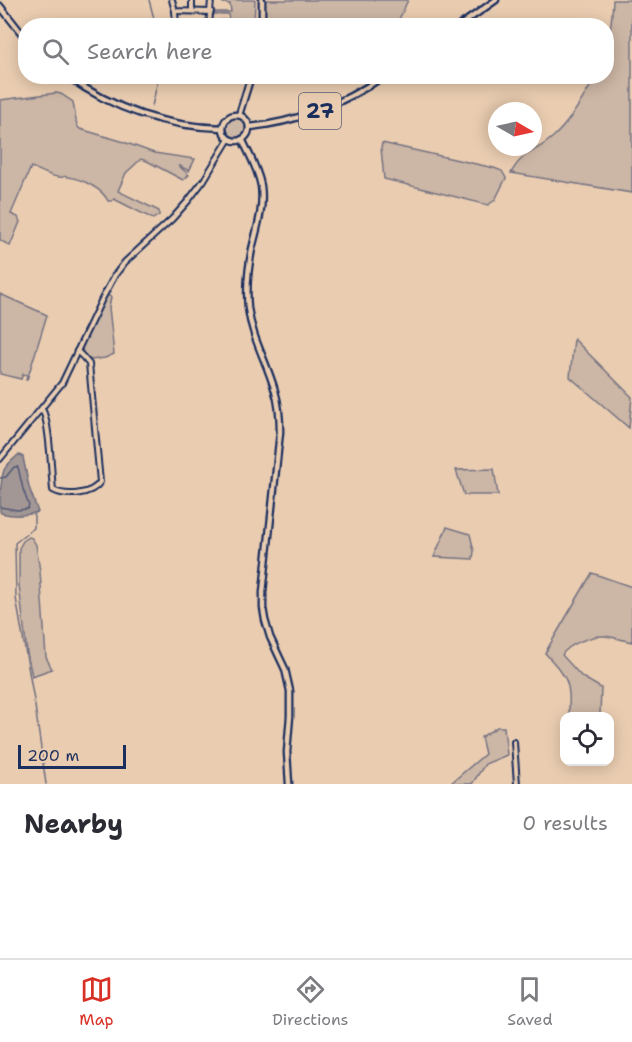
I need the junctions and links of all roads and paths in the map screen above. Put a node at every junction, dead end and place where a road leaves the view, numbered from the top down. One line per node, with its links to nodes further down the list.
1 (172, 0): 7 (street)
2 (192, 0): 8 (street)
3 (211, 0): 9 (street)
4 (262, 0): 12 (main road)
5 (496, 0): 13 (main road)
6 (0, 6): 14 (main road)
7 (175, 11): 8 (street); 10 (street)
8 (192, 11): 9 (street)
9 (211, 12): 11 (street)
10 (175, 18)
11 (210, 18)
12 (262, 18)
13 (470, 18)
14 (18, 29)
15 (79, 84): 20 (main road)
16 (249, 84): 18 (main road)
17 (371, 84): 19 (main road, 27)
18 (239, 115): 19 (main road); 20 (main road)
19 (249, 127): 22 (main road)
20 (223, 128): 21 (main road)
21 (229, 139): 22 (main road); 23 (street)
22 (242, 139): 27 (main road)
23 (77, 351): 24 (street); 24 (street)
24 (42, 409): 25 (street)
25 (0, 459)
26 (514, 742): 28 (street)
27 (289, 784)
28 (517, 784)

